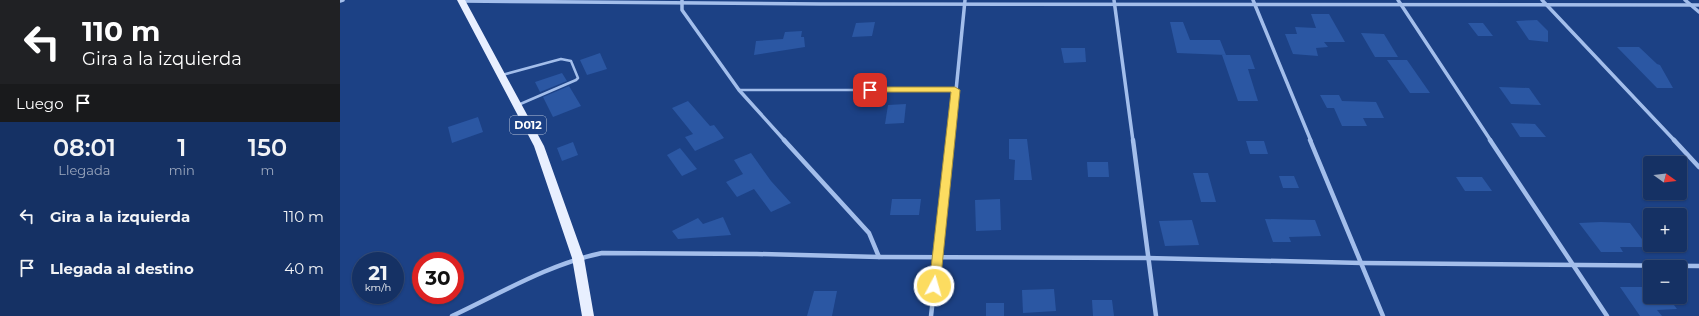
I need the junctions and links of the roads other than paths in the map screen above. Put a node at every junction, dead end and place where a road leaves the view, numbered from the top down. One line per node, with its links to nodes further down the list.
1 (344, 0): 5 (street)
2 (1398, 0): 13 (street)
3 (1542, 0): 16 (street)
4 (1685, 0): 14 (street)
5 (340, 1)
6 (461, 1): 7 (street); 18 (main road, D012)
7 (541, 1): 8 (street)
8 (681, 1): 9 (street); 19 (street)
9 (822, 2): 10 (street)
10 (965, 2): 11 (street); 20 (street)
11 (1114, 2): 12 (street); 26 (street)
12 (1254, 2): 13 (street); 27 (street)
13 (1401, 5): 16 (street); 28 (street)
14 (1690, 5): 15 (street); 16 (street); 17 (street)
15 (1699, 5)
16 (1547, 6): 22 (street)
17 (1699, 12)
18 (502, 75): 21 (main road, D012); 21 (lane)
19 (739, 90): 20 (lane); 23 (street)
20 (955, 90): 24 (street)
21 (518, 105): 25 (main road, D012)
22 (1699, 168)
23 (879, 257): 24 (street); 25 (street)
24 (937, 257): 26 (street); 32 (street)
25 (578, 258): 30 (street); 31 (main road, D012)
26 (1147, 258): 27 (street); 33 (street)
27 (1362, 263): 28 (street); 34 (street)
28 (1572, 264): 29 (street); 35 (street)
29 (1699, 266)
30 (452, 316)
31 (588, 316)
32 (931, 316)
33 (1156, 316)
34 (1383, 316)
35 (1607, 316)

